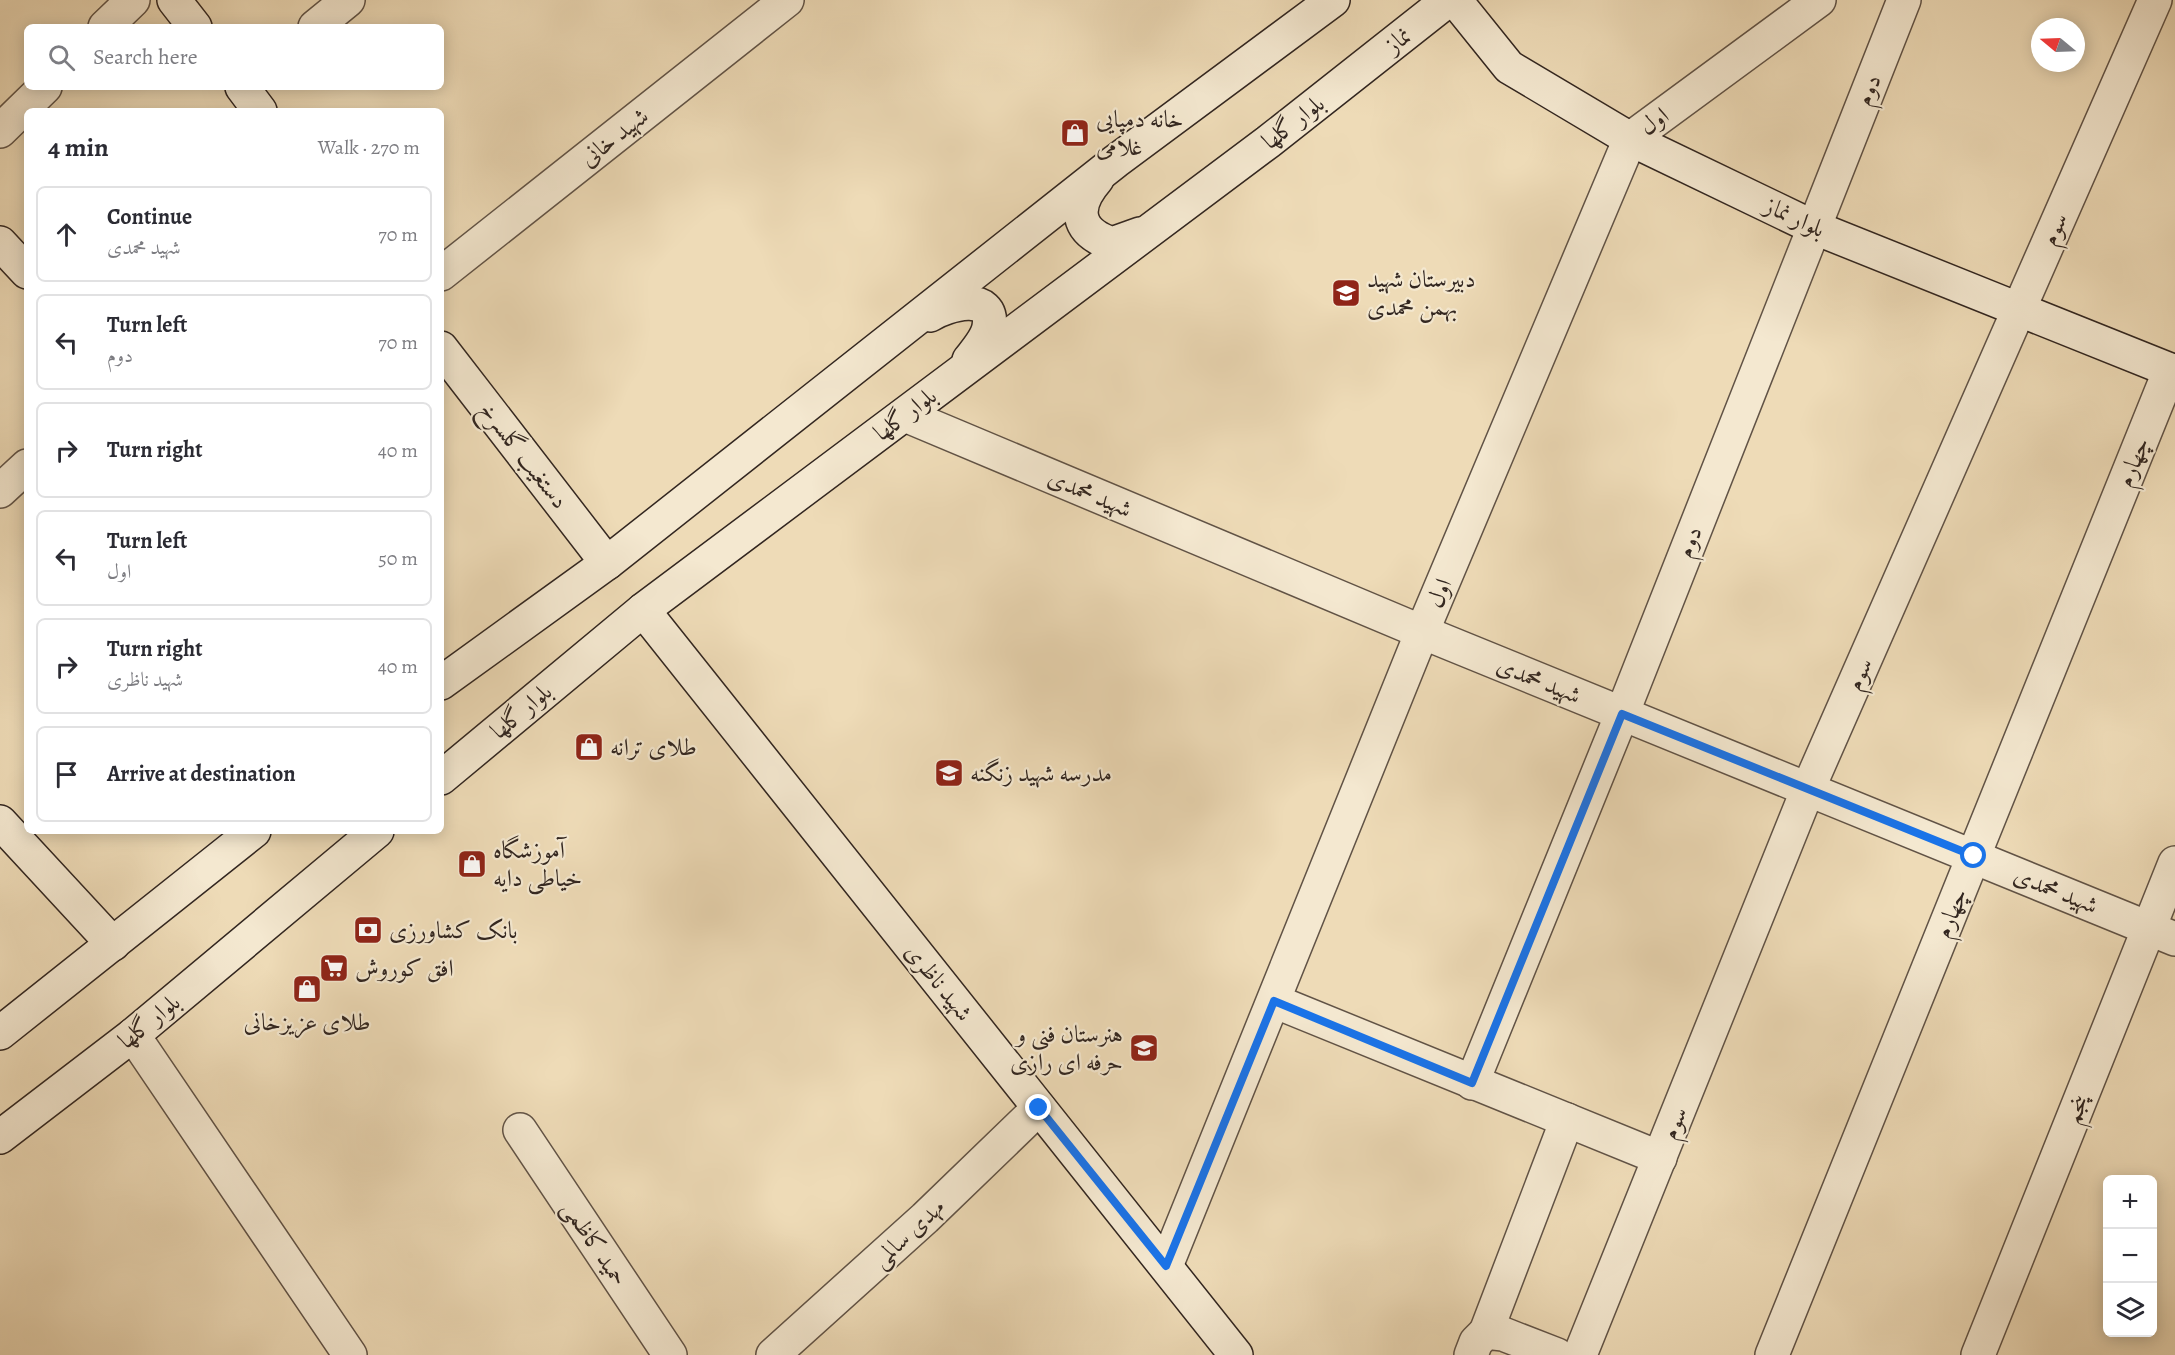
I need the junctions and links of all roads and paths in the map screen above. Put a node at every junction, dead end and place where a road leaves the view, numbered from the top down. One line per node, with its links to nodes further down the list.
1 (133, 0): 11 (street)
2 (174, 0): 12 (street)
3 (348, 0): 13 (street)
4 (787, 0): 25 (street, شهید خانی)
5 (1333, 0): 20 (street)
6 (1448, 0): 14 (street, نماز)
7 (1455, 0): 19 (street, بلوار نماز)
8 (1819, 0): 19 (street, اول)
9 (1904, 0): 22 (street, دوم)
10 (2155, 0): 26 (street, سوم)
11 (108, 24)
12 (193, 24)
13 (319, 24)
14 (1375, 58): 21 (street, بلوار گلها)
15 (42, 90): 18 (street)
16 (244, 90): 17 (street)
17 (258, 108)
18 (0, 131)
19 (1630, 139): 22 (street, بلوار نماز); 36 (street, اول)
20 (1116, 161): 21 (street); 27 (street)
21 (1162, 222): 30 (street, بلوار گلها)
22 (1813, 227): 26 (street, بلوار نماز); 38 (street, دوم)
23 (0, 243): 24 (street)
24 (24, 269)
25 (444, 272)
26 (2019, 309): 29 (street, بلوار نماز); 40 (street, سوم)
27 (900, 332): 30 (street); 34 (street)
28 (444, 352): 34 (street, دستغیب گلسرخ)
29 (2172, 371): 44 (street, چهارم)
30 (949, 381): 31 (street, بلوار گلها)
31 (905, 415): 35 (street, بلوار گلها); 36 (street, شهید محمدی)
32 (24, 469): 33 (street)
33 (0, 491)
34 (607, 562): 37 (street)
35 (642, 610): 39 (street, بلوار گلها); 52 (street, شهید ناظری)
36 (1422, 632): 38 (street, شهید محمدی); 48 (street, اول)
37 (444, 681)
38 (1622, 714): 40 (street, شهید محمدی); 51 (street, دوم)
39 (444, 775)
40 (1808, 789): 44 (street, شهید محمدی); 56 (street, سوم)
41 (0, 822): 47 (street)
42 (250, 834): 47 (street)
43 (373, 834): 50 (street, بلوار گلها)
44 (1974, 856): 46 (street, شهید محمدی); 65 (street, چهارم)
45 (2175, 863): 46 (street, پنجم)
46 (2162, 934): 66 (street, پنجم)
47 (113, 944): 49 (street)
48 (1274, 1001): 51 (street); 57 (street, اول)
49 (0, 1033)
50 (133, 1035): 55 (street, بلوار گلها); 59 (street)
51 (1472, 1083): 53 (street)
52 (1039, 1108): 57 (street, شهید ناظری); 61 (street, مهدی سالمی)
53 (1567, 1120): 56 (street); 58 (street)
54 (520, 1131): 60 (street, حمید کاظمی)
55 (0, 1137)
56 (1660, 1158): 64 (street, سوم)
57 (1166, 1266): 62 (street, شهید ناظری)
58 (1478, 1343): 63 (street)
59 (350, 1355)
60 (670, 1355)
61 (773, 1355)
62 (1236, 1355)
63 (1557, 1355)
64 (1580, 1355)
65 (1772, 1355)
66 (1978, 1355)

